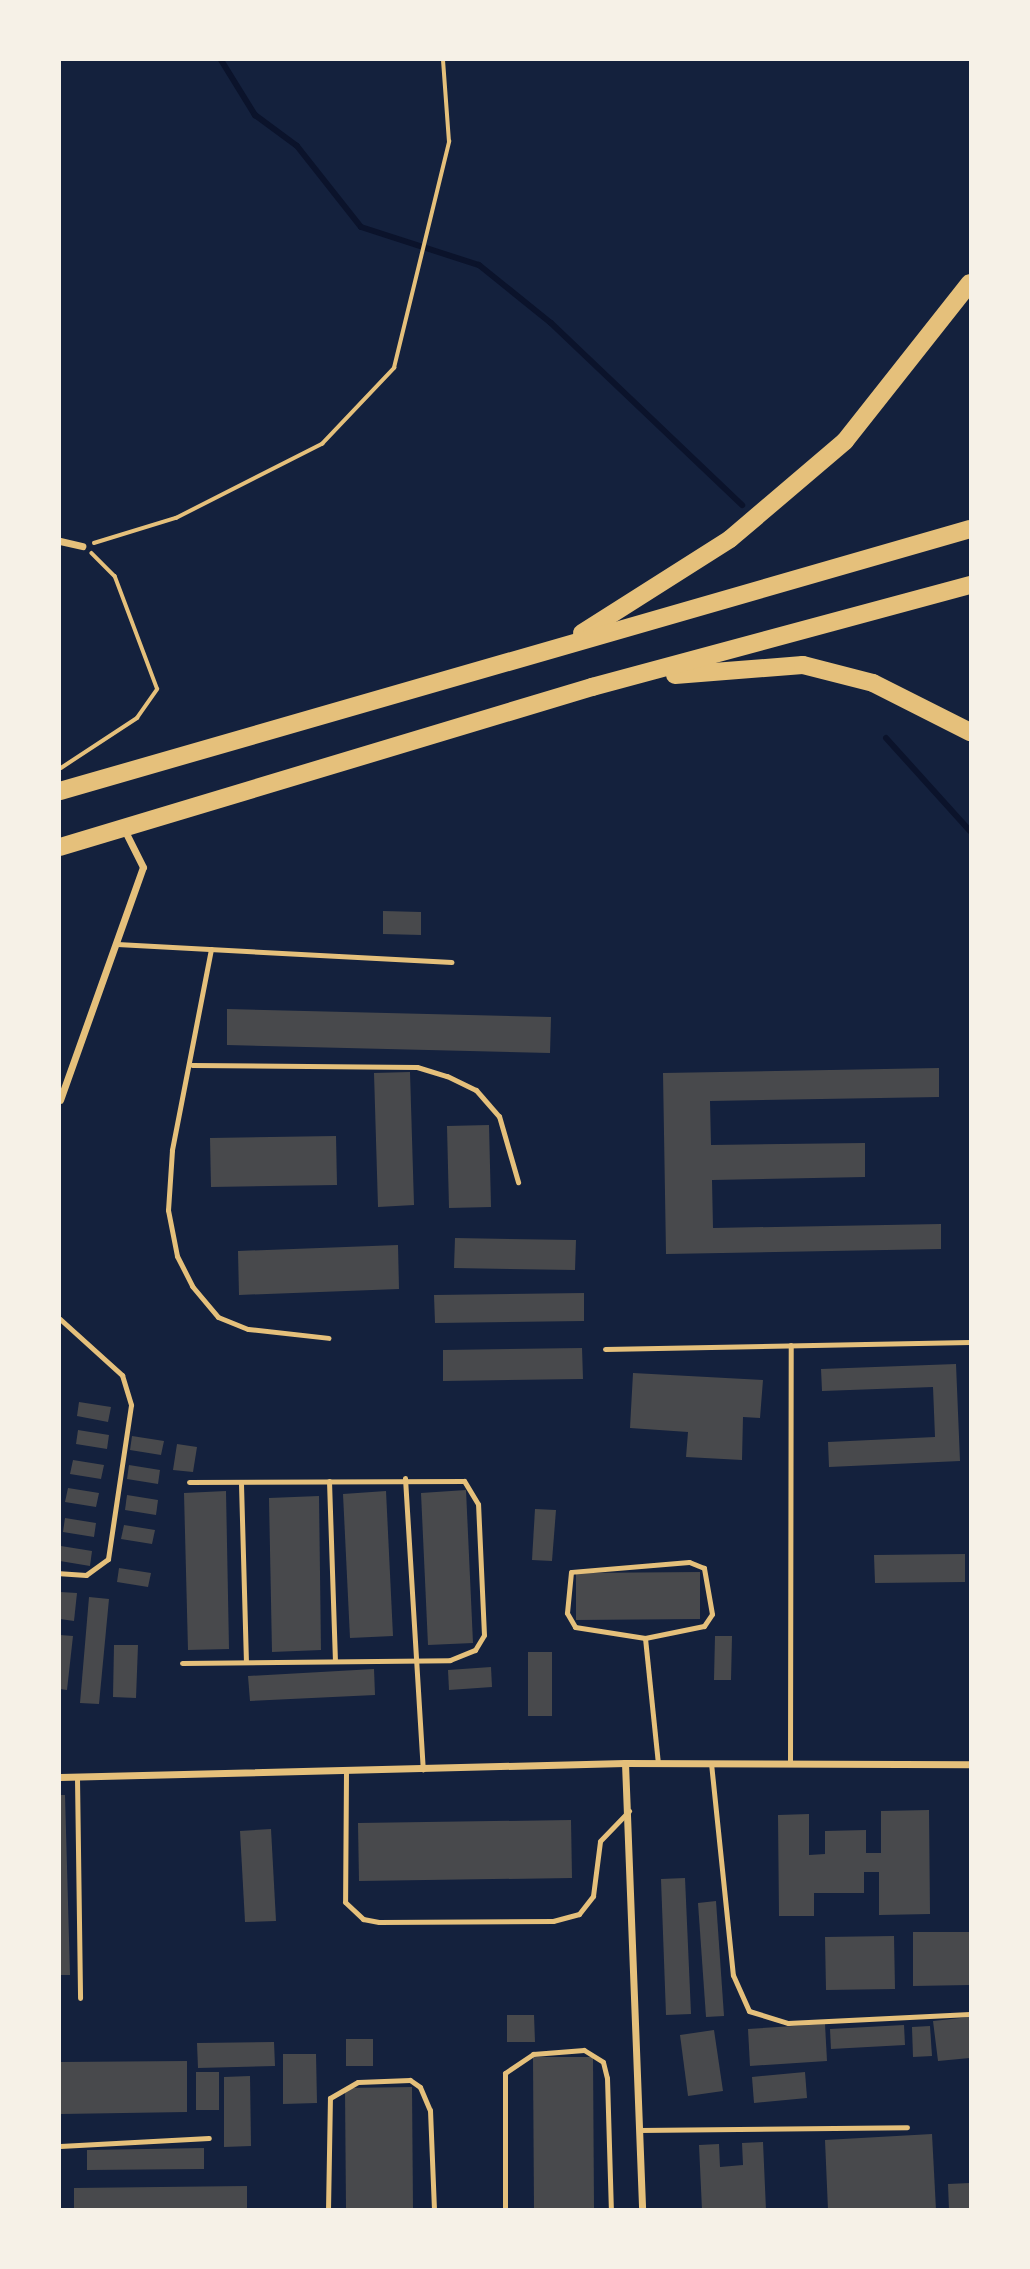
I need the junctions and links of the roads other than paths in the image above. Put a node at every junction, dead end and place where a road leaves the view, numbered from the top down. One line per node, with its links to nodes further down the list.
1 (971, 283): 6 (highway)
2 (971, 529): 6 (highway)
3 (60, 541): 4 (street)
4 (82, 546)
5 (971, 585): 7 (highway)
6 (564, 644): 9 (highway)
7 (592, 687): 8 (highway); 10 (highway)
8 (971, 732)
9 (60, 791)
10 (124, 829): 11 (highway); 12 (street)
11 (60, 847)
12 (117, 944): 13 (lane); 16 (street)
13 (211, 949): 14 (lane); 15 (lane)
14 (452, 962)
15 (192, 1065): 17 (lane); 19 (lane)
16 (60, 1100)
17 (518, 1182)
18 (60, 1319): 27 (lane)
19 (329, 1338)
20 (971, 1342): 21 (lane)
21 (791, 1345): 22 (lane); 36 (lane)
22 (605, 1349)
23 (405, 1478): 24 (lane); 29 (lane); 29 (lane)
24 (329, 1481): 26 (lane); 30 (lane)
25 (190, 1482): 26 (lane)
26 (241, 1484): 32 (lane)
27 (60, 1573)
28 (645, 1638): 28 (lane); 34 (lane)
29 (416, 1659): 30 (lane); 38 (lane)
30 (335, 1661): 32 (lane)
31 (181, 1662): 32 (lane)
32 (246, 1662)
33 (625, 1763): 34 (street); 38 (street); 42 (street)
34 (658, 1763): 35 (street)
35 (711, 1763): 36 (street); 44 (lane)
36 (790, 1763): 37 (street)
37 (971, 1764)
38 (422, 1769): 39 (street)
39 (346, 1772): 41 (street); 42 (lane)
40 (60, 1777): 41 (street)
41 (77, 1779): 43 (lane)
42 (629, 1811): 46 (street)
43 (80, 1998)
44 (971, 2014)
45 (908, 2127): 46 (lane)
46 (639, 2130): 53 (street)
47 (209, 2138): 48 (lane)
48 (60, 2146)
49 (328, 2210): 50 (lane)
50 (434, 2210)
51 (505, 2210): 52 (lane)
52 (611, 2210)
53 (642, 2210)

